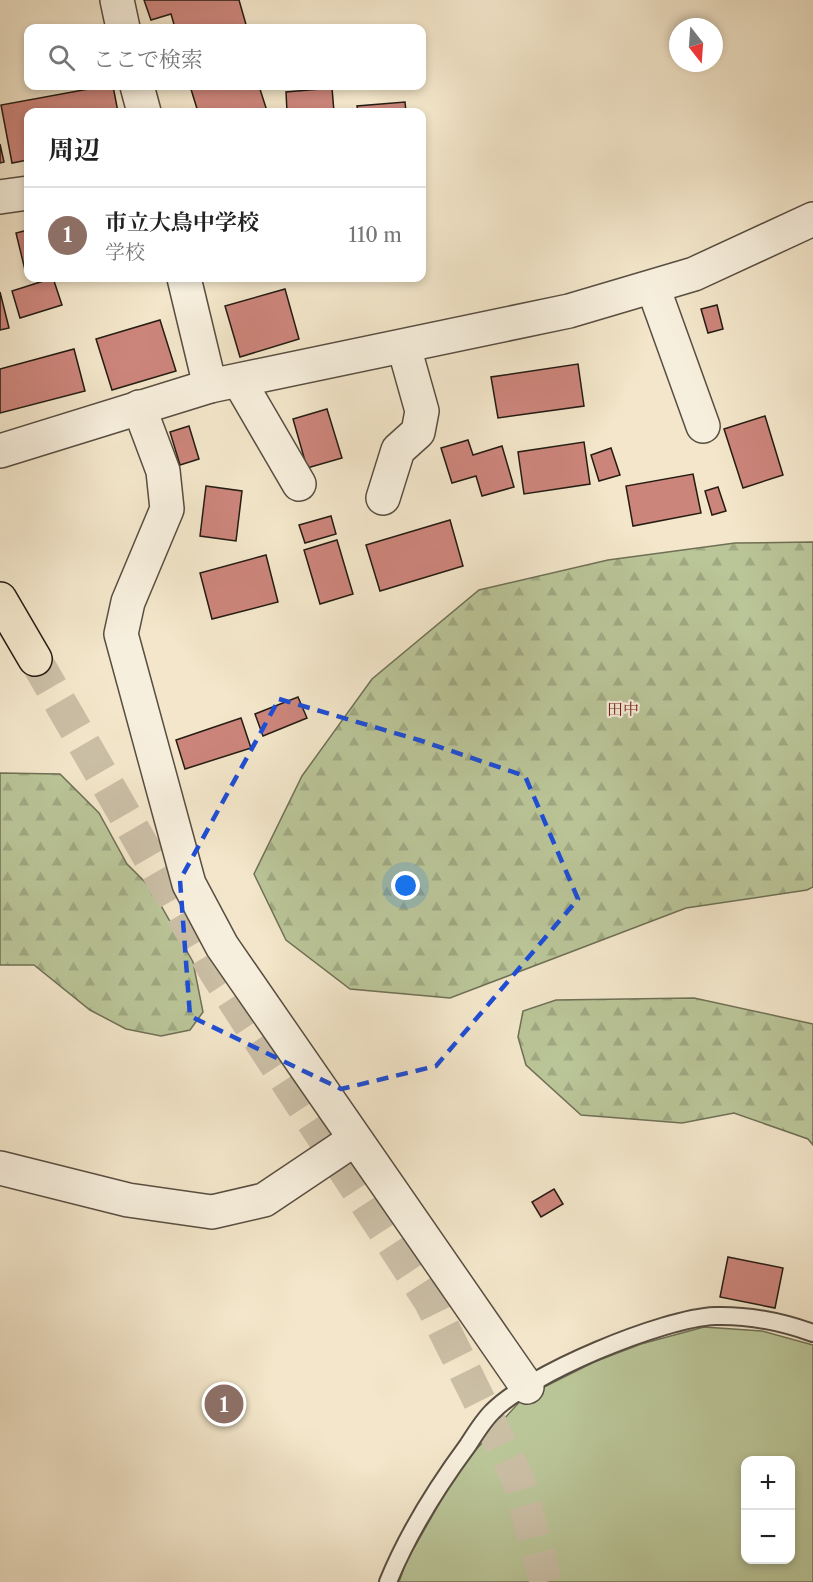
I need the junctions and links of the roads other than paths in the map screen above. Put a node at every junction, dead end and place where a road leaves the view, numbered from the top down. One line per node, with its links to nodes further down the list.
1 (117, 0): 2 (street)
2 (122, 24)
3 (138, 90): 4 (street)
4 (143, 108)
5 (24, 194): 6 (street)
6 (0, 197)
7 (813, 219): 9 (street)
8 (186, 282): 11 (street)
9 (653, 286): 10 (street); 13 (street)
10 (404, 347): 11 (street); 16 (street)
11 (224, 384): 12 (street); 15 (street)
12 (139, 407): 14 (street); 19 (street)
13 (703, 426)
14 (0, 452)
15 (299, 484)
16 (383, 498)
17 (0, 599): 18 (highway)
18 (35, 659)
19 (355, 1139): 20 (street); 22 (street)
20 (0, 1168)
21 (813, 1333): 22 (lane)
22 (527, 1388): 23 (lane)
23 (388, 1582)

